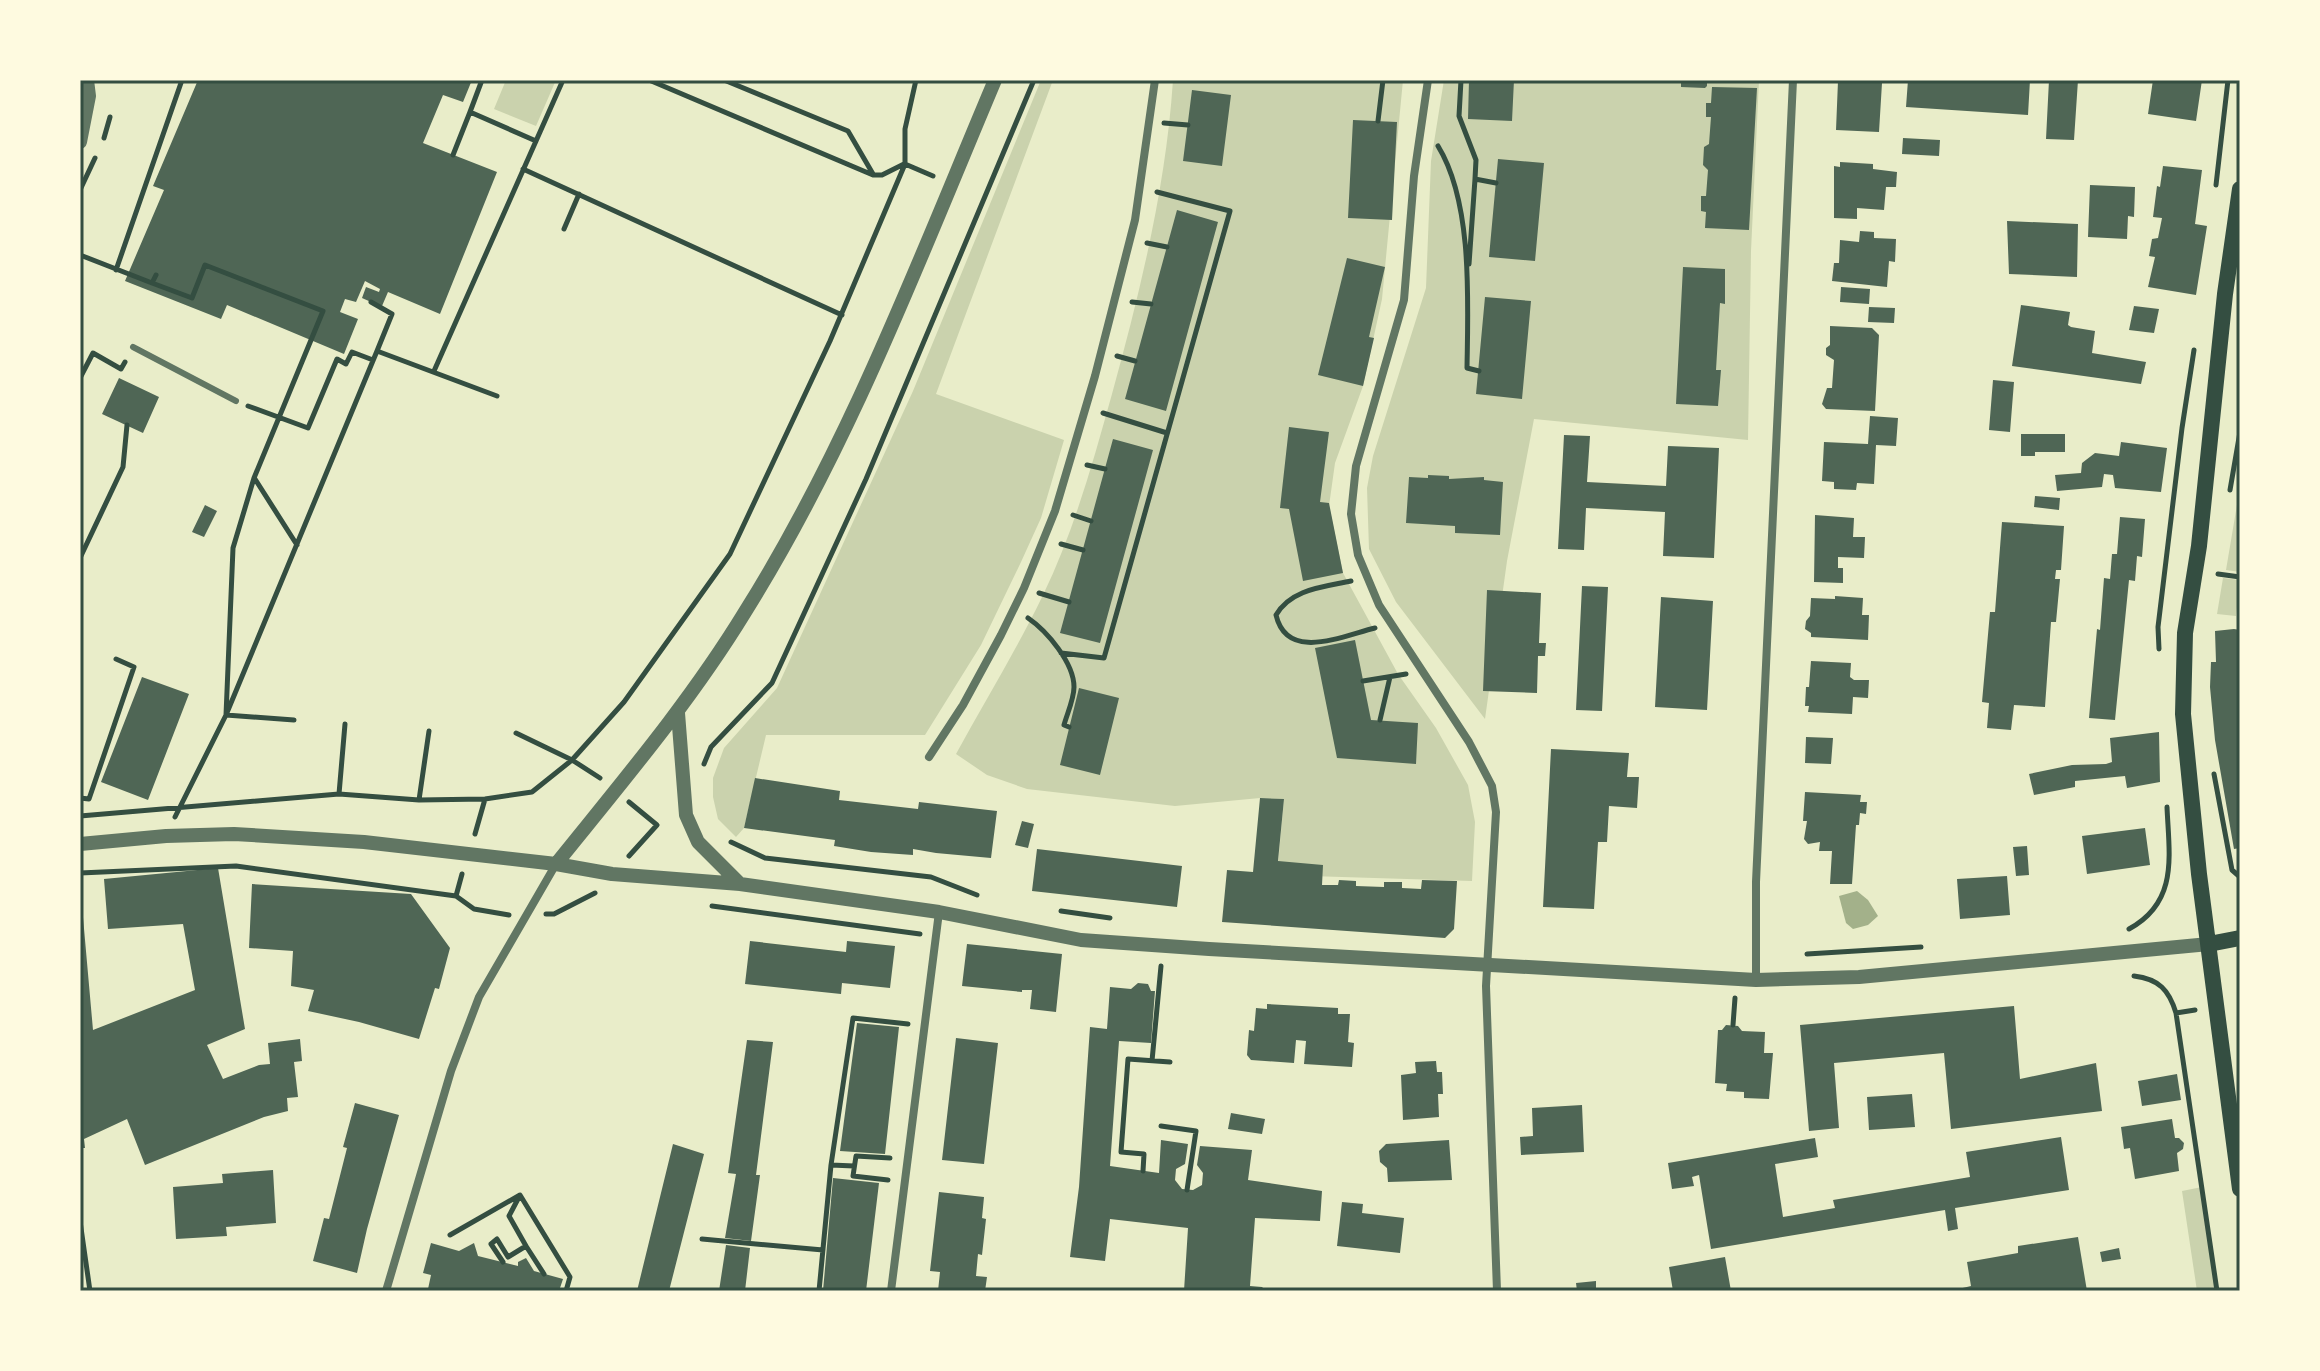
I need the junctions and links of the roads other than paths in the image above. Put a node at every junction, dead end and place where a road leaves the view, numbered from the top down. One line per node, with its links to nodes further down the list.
1 (87, 80): 6 (street)
2 (995, 80): 10 (street)
3 (1155, 80): 11 (street)
4 (1428, 80): 18 (street)
5 (1793, 80): 19 (street)
6 (80, 142)
7 (2240, 189): 17 (main road)
8 (133, 347): 9 (lane)
9 (236, 401)
10 (678, 713): 13 (street); 14 (street)
11 (929, 757)
12 (80, 844): 13 (street)
13 (556, 864): 14 (street); 21 (street)
14 (740, 884): 15 (street)
15 (939, 912): 18 (street); 22 (street)
16 (2240, 938): 17 (main road)
17 (2209, 944): 19 (street); 20 (main road)
18 (1486, 965): 19 (street); 23 (street)
19 (1756, 980)
20 (2240, 1189)
21 (386, 1291)
22 (891, 1291)
23 (1497, 1291)

